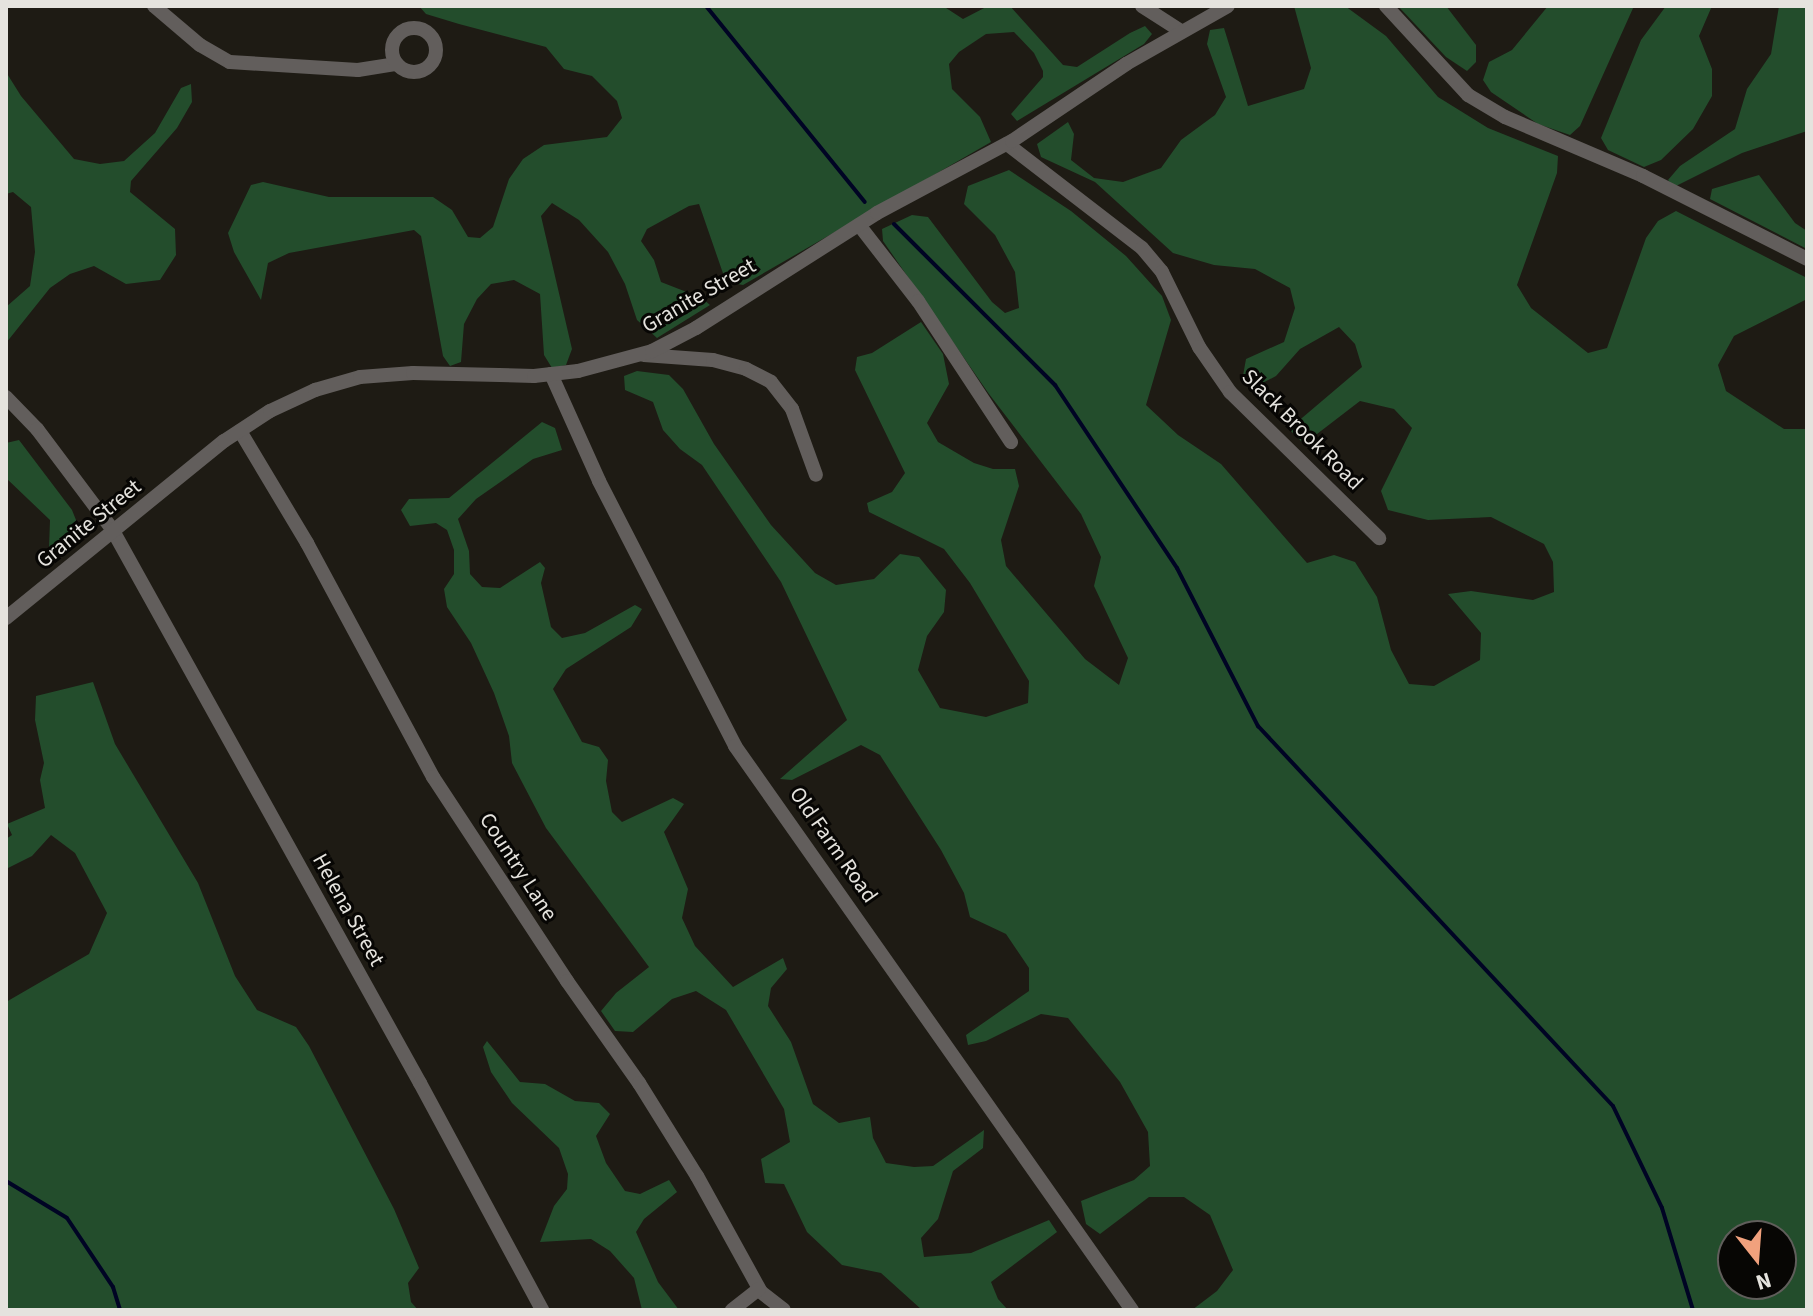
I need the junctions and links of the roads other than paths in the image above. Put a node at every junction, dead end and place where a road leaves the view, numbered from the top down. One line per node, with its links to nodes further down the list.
1 (154, 6): 6 (street)
2 (1142, 6): 5 (street)
3 (1228, 6): 5 (street, Granite Street)
4 (1386, 6): 9 (street)
5 (1181, 31): 7 (street, Granite Street)
6 (397, 64)
7 (1007, 144): 8 (street, Granite Street); 17 (street, Slack Brook Road)
8 (859, 225): 10 (street, Granite Street); 14 (street)
9 (1807, 259)
10 (640, 354): 11 (street, Granite Street); 15 (street)
11 (551, 374): 13 (street, Granite Street); 23 (street, Old Farm Road)
12 (6, 397): 16 (street, Helena Street)
13 (240, 431): 16 (street, Granite Street); 19 (street, Country Lane)
14 (1011, 442)
15 (816, 475)
16 (114, 533): 18 (street, Granite Street); 20 (street, Helena Street)
17 (1379, 538)
18 (6, 618)
19 (759, 1289): 21 (street); 22 (street, Country Lane)
20 (542, 1310)
21 (732, 1310)
22 (784, 1310)
23 (1132, 1310)

